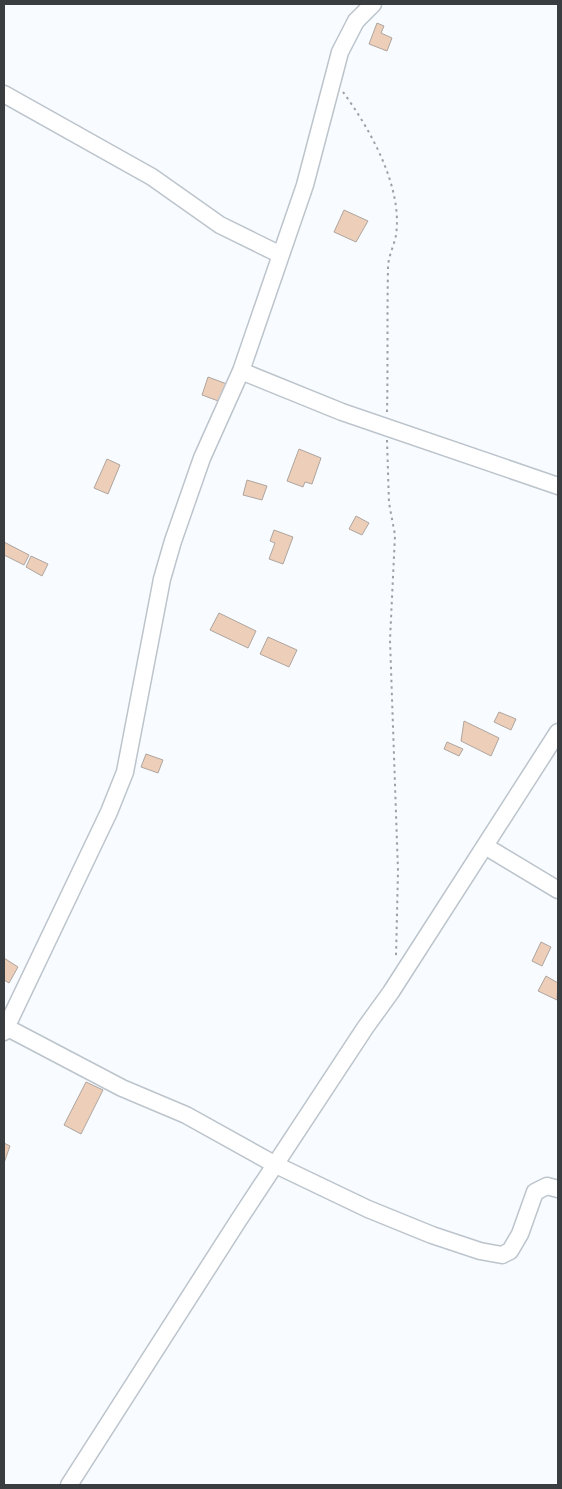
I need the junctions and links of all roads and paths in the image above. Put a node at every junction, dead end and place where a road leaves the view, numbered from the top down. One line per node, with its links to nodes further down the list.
1 (372, 4): 2 (street)
2 (333, 79): 4 (street); 6 (path)
3 (4, 94): 4 (street)
4 (280, 255): 5 (street)
5 (241, 371): 6 (street); 12 (street)
6 (387, 427): 7 (street); 11 (path)
7 (558, 486)
8 (558, 732): 9 (street)
9 (485, 846): 10 (street); 13 (street)
10 (558, 890)
11 (395, 965)
12 (4, 1028): 13 (street)
13 (276, 1165): 14 (street); 15 (street)
14 (558, 1189)
15 (68, 1485)

